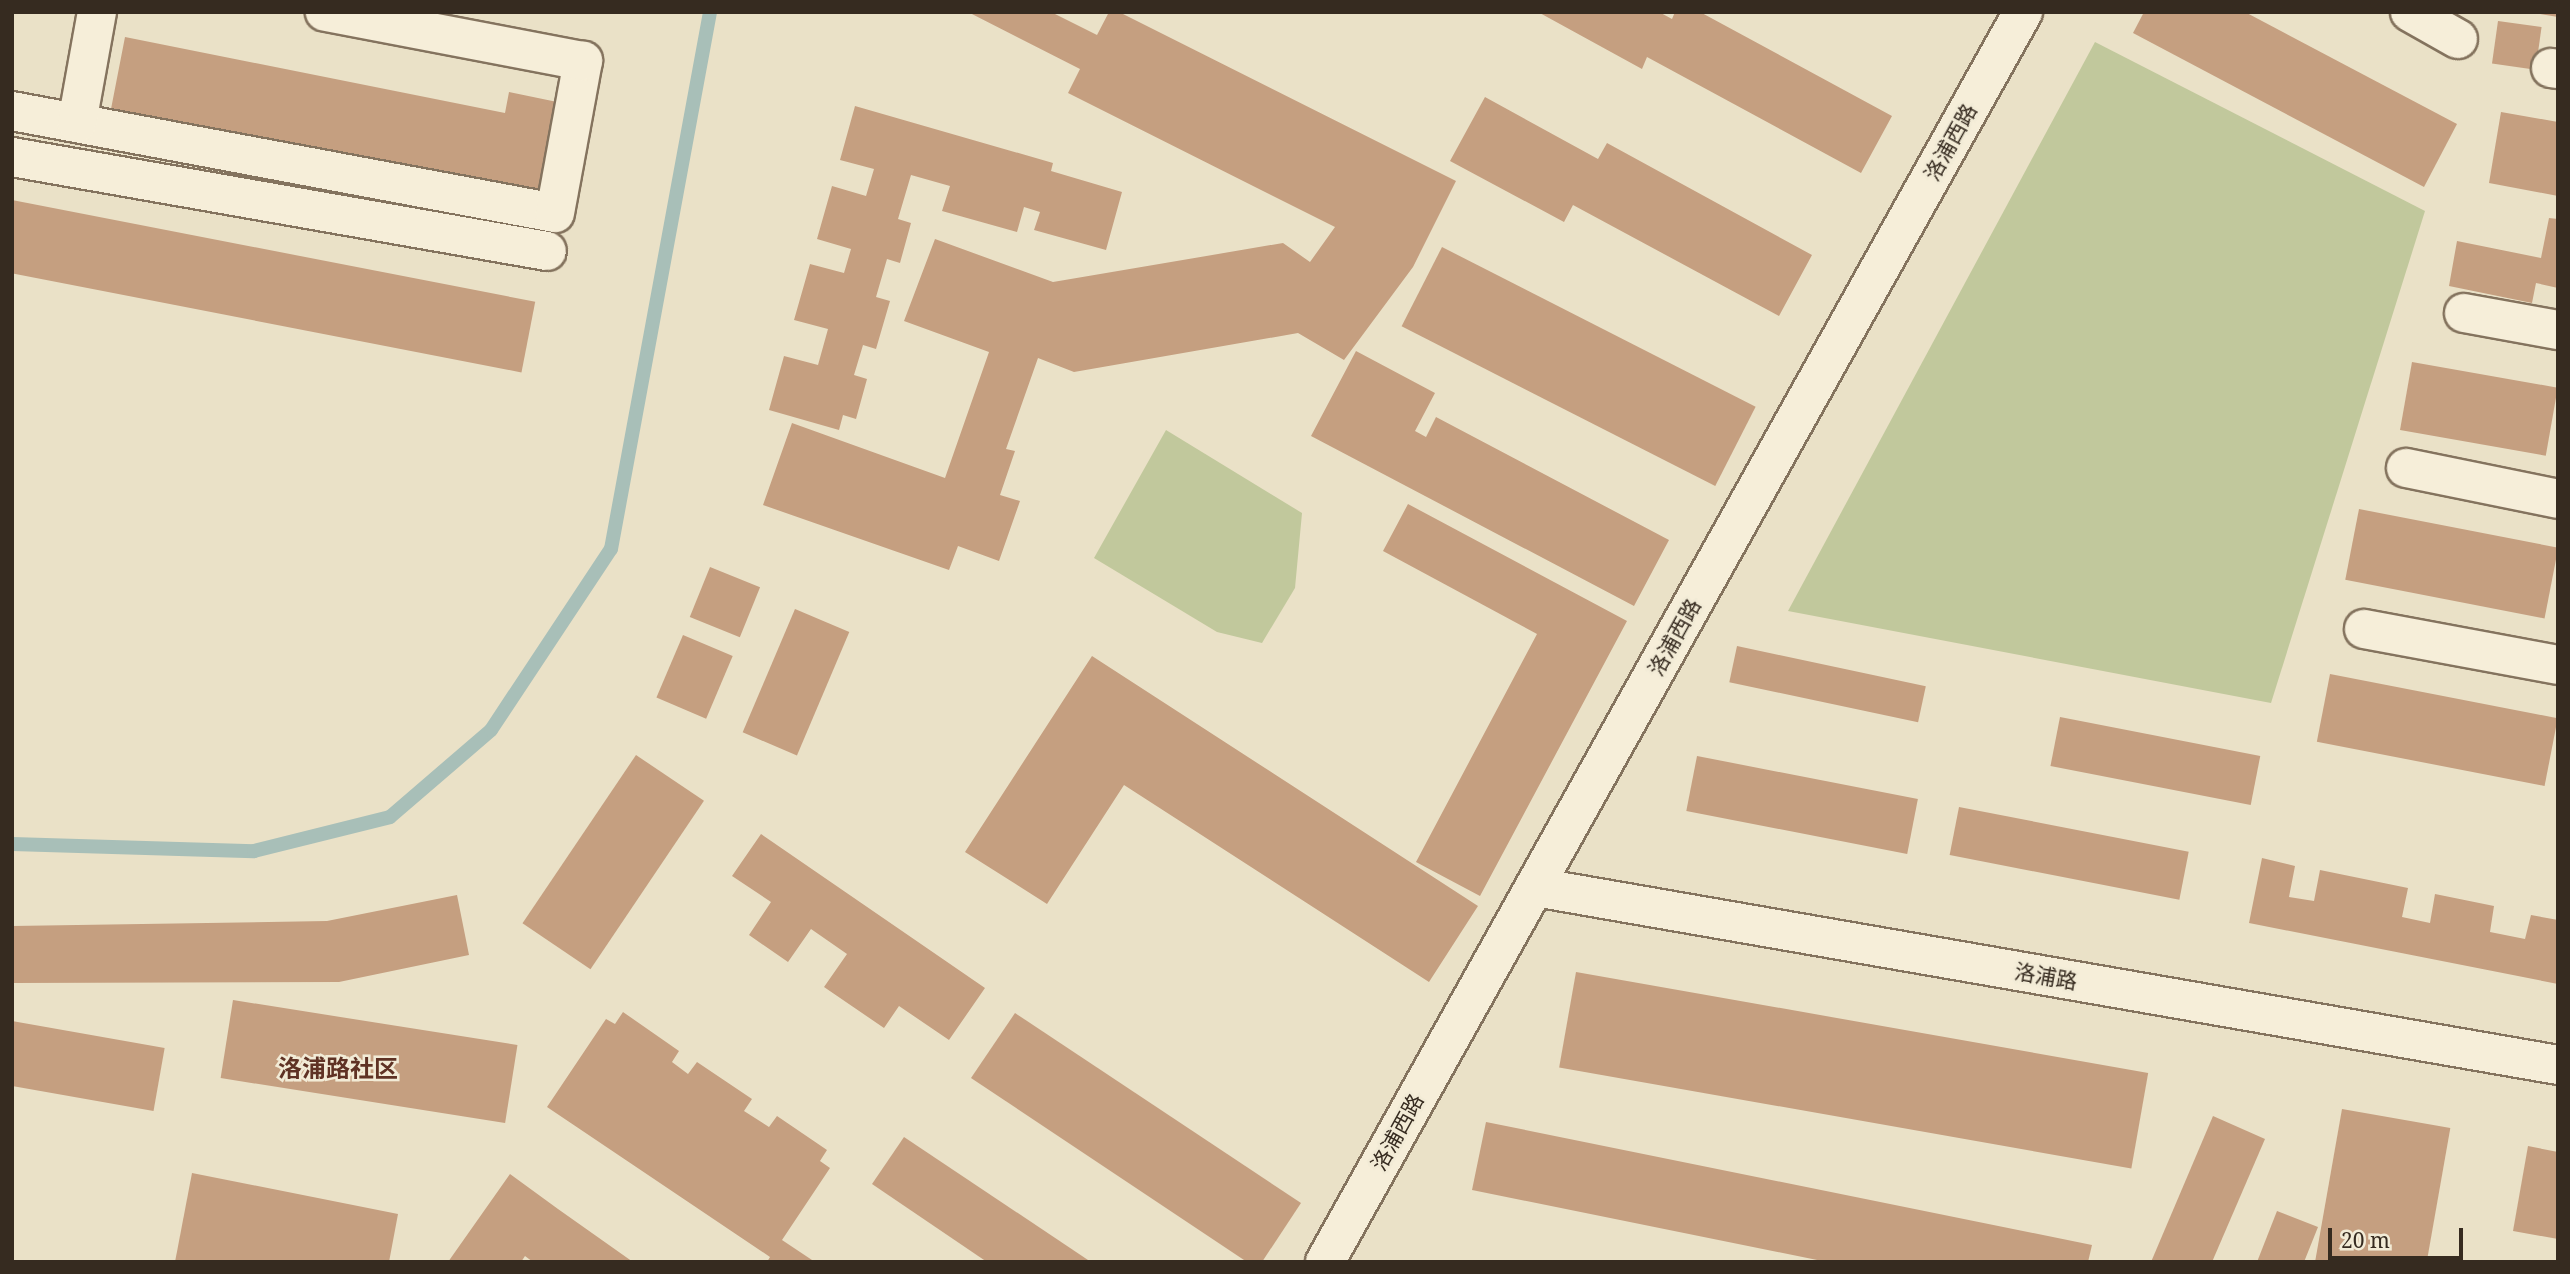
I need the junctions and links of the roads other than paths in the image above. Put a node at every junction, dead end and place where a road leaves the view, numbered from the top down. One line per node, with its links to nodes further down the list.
1 (97, 12): 7 (street)
2 (325, 12): 7 (street)
3 (2023, 12): 16 (street, 洛浦西路)
4 (2410, 12): 5 (street)
5 (2458, 39)
6 (12, 111): 7 (street)
7 (76, 123)
8 (12, 157): 9 (street)
9 (547, 251)
10 (2464, 313): 11 (street)
11 (2558, 330)
12 (2406, 468): 13 (street)
13 (2558, 499)
14 (2364, 629): 15 (street)
15 (2558, 665)
16 (1535, 887): 17 (street, 洛浦路); 18 (street, 洛浦西路)
17 (2558, 1065)
18 (1325, 1262)

